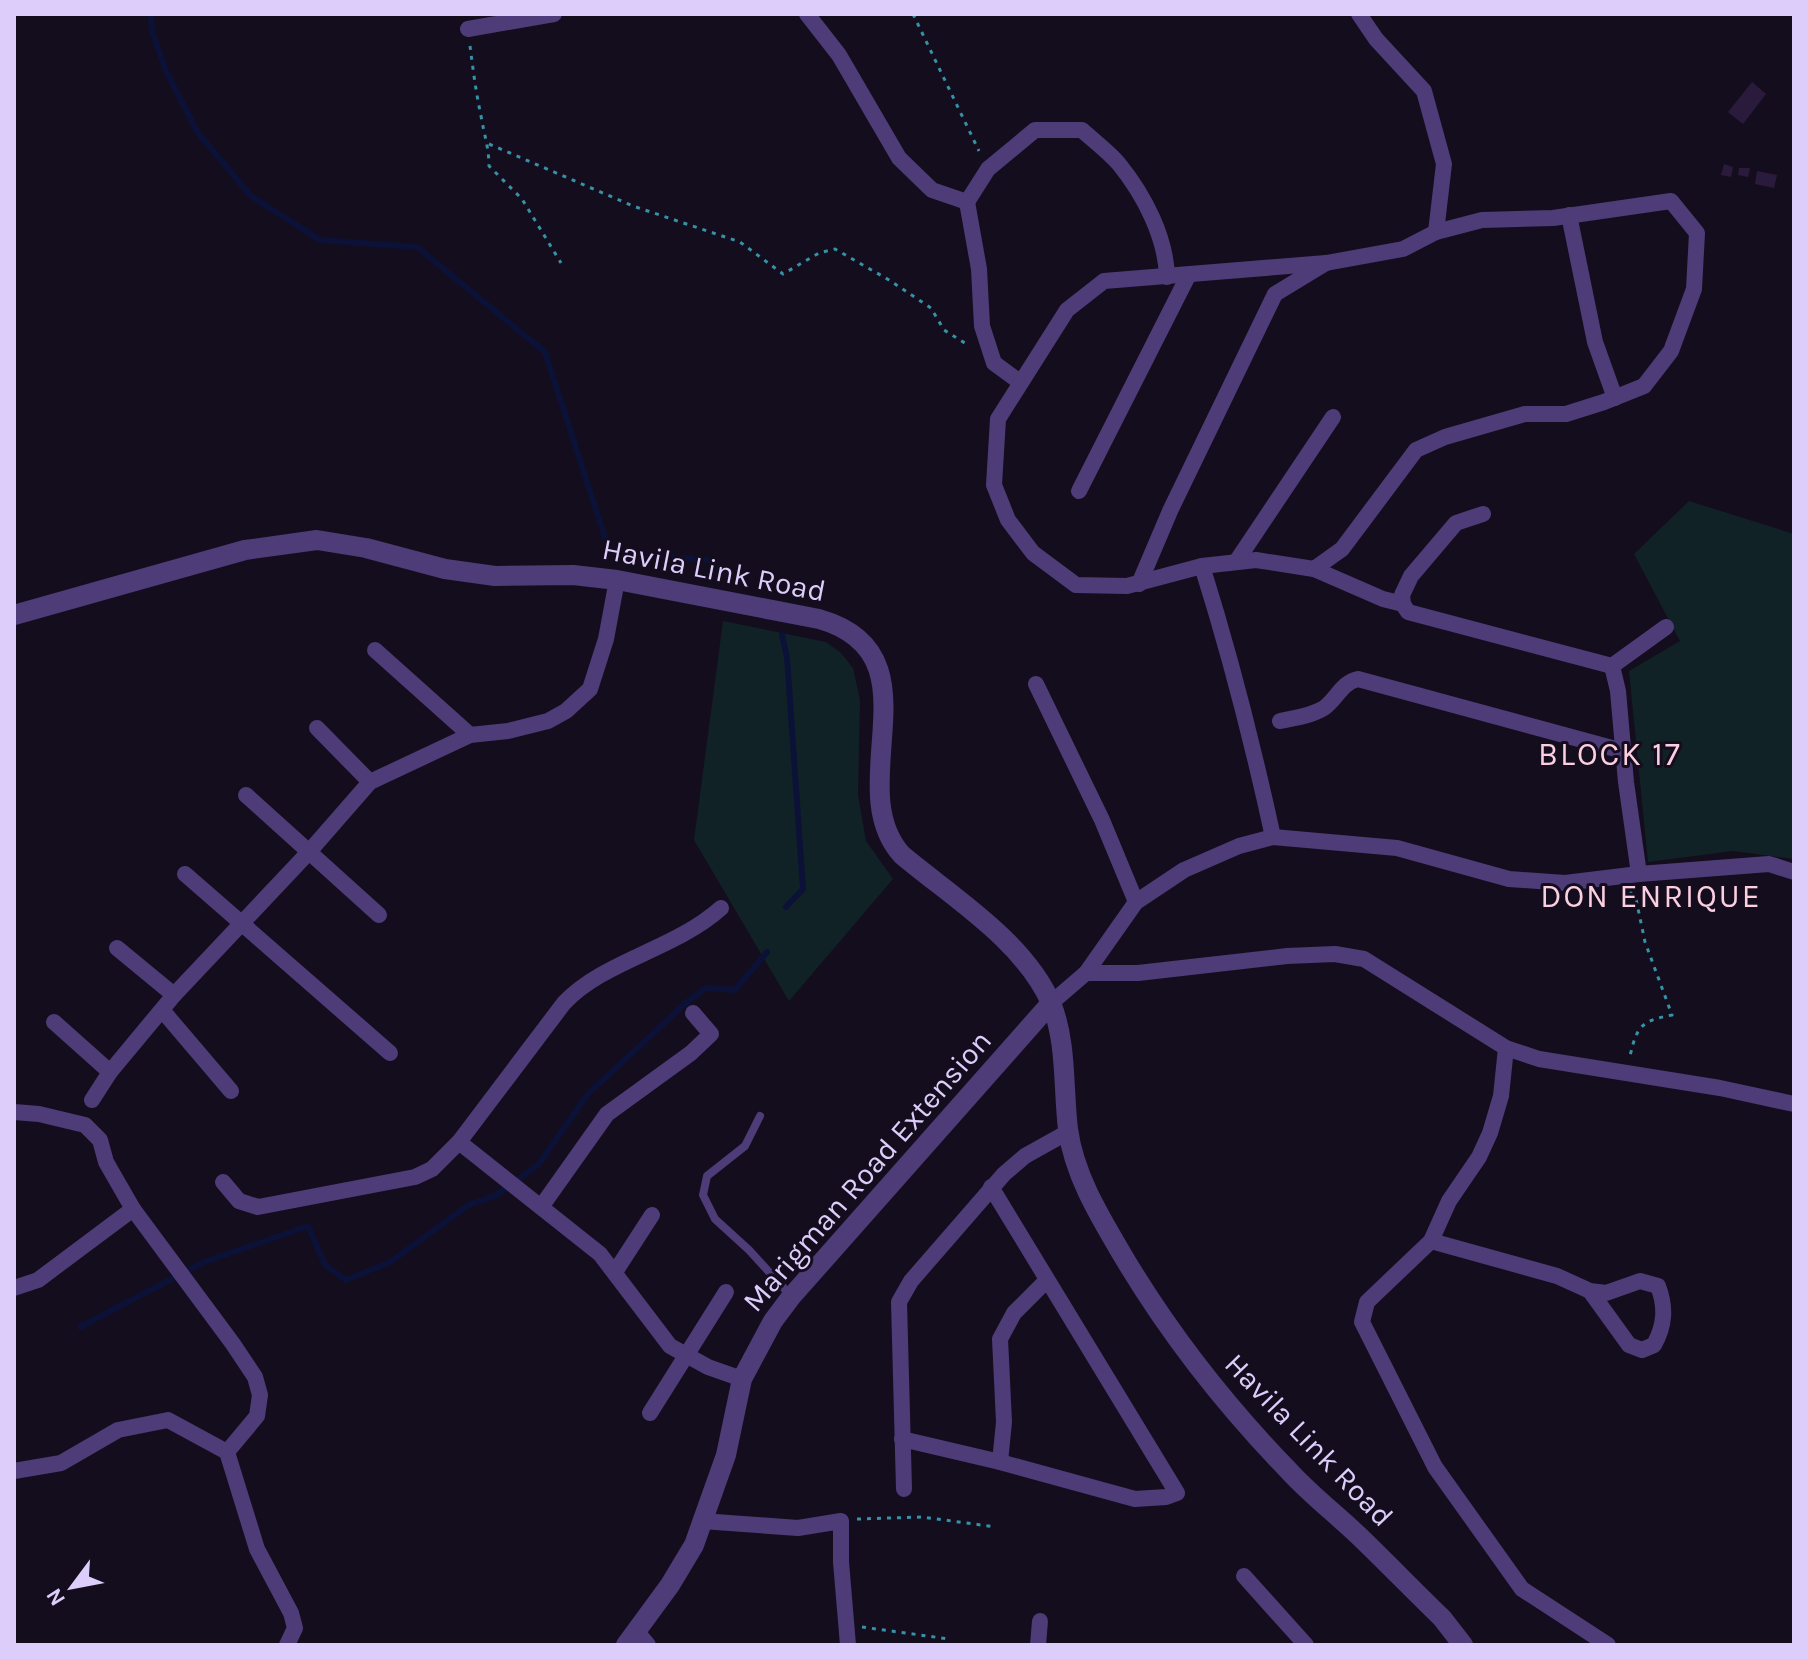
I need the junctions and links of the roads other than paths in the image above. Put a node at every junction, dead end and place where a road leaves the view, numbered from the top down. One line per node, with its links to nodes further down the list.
1 (554, 14): 4 (street)
2 (807, 14): 5 (street)
3 (1359, 14): 7 (street)
4 (468, 29)
5 (967, 202): 10 (street); 11 (street)
6 (1569, 215): 7 (street); 12 (street); 12 (street)
7 (1436, 232): 8 (street)
8 (1326, 263): 9 (street); 20 (street)
9 (1188, 276): 10 (street); 14 (street)
10 (1167, 277): 11 (street)
11 (1020, 382): 20 (street)
12 (1615, 398): 18 (street)
13 (1333, 417): 16 (street)
14 (1079, 491)
15 (1483, 514): 21 (street)
16 (1236, 562): 17 (street); 18 (street)
17 (1202, 566): 20 (street); 33 (street)
18 (1314, 569): 21 (street)
19 (617, 580): 22 (street, Havila Link Road); 29 (street); 45 (street, Havila Link Road)
20 (1139, 584)
21 (1403, 604): 25 (street)
22 (14, 615)
23 (1666, 627): 25 (street)
24 (375, 650): 29 (street)
25 (1612, 666): 30 (street)
26 (1036, 684): 38 (street)
27 (1280, 721): 30 (street)
28 (317, 728): 31 (street)
29 (470, 735): 31 (street)
30 (1623, 751): 37 (street)
31 (370, 782): 34 (street)
32 (246, 795): 34 (street)
33 (1273, 837): 37 (street); 38 (street)
34 (308, 853): 40 (street); 41 (street)
35 (1794, 872): 37 (street)
36 (185, 874): 41 (street)
37 (1639, 874)
38 (1136, 902): 43 (street)
39 (721, 908): 58 (street)
40 (379, 915)
41 (241, 925): 44 (street); 50 (street)
42 (117, 948): 44 (street)
43 (1086, 973): 45 (street); 49 (street)
44 (174, 995): 46 (street)
45 (1051, 1003): 57 (street, Havila Link Road); 70 (street, Marigman Road Extension)
46 (162, 1010): 51 (street); 52 (street)
47 (693, 1013): 61 (street)
48 (54, 1022): 51 (street)
49 (1506, 1048): 54 (street); 64 (street)
50 (390, 1053)
51 (110, 1072): 53 (street)
52 (231, 1091)
53 (92, 1100)
54 (1794, 1104)
55 (14, 1112): 62 (street)
56 (760, 1116): 70 (lane)
57 (1068, 1132): 60 (street); 87 (street, Havila Link Road)
58 (459, 1142): 59 (street); 61 (street)
59 (223, 1182)
60 (991, 1187): 66 (street); 74 (street)
61 (541, 1207): 65 (street)
62 (133, 1209): 67 (street); 75 (street)
63 (652, 1215): 65 (street)
64 (1431, 1241): 68 (street); 88 (street)
65 (615, 1272): 71 (street)
66 (1046, 1281): 76 (street); 76 (street)
67 (14, 1288)
68 (1590, 1291): 68 (street)
69 (726, 1292): 71 (street)
70 (791, 1297): 72 (street, Marigman Road Extension)
71 (685, 1356): 72 (street); 73 (street)
72 (742, 1379): 79 (street, Marigman Road Extension)
73 (650, 1413)
74 (902, 1439): 76 (street); 78 (street)
75 (227, 1452): 77 (street); 83 (street)
76 (1000, 1462)
77 (14, 1471)
78 (904, 1489)
79 (702, 1521): 82 (street, Marigman Road Extension); 84 (street)
80 (1244, 1576): 86 (street)
81 (1040, 1621): 85 (street)
82 (637, 1641)
83 (287, 1645)
84 (848, 1645)
85 (1038, 1645)
86 (1306, 1645)
87 (1463, 1645)
88 (1608, 1645)

